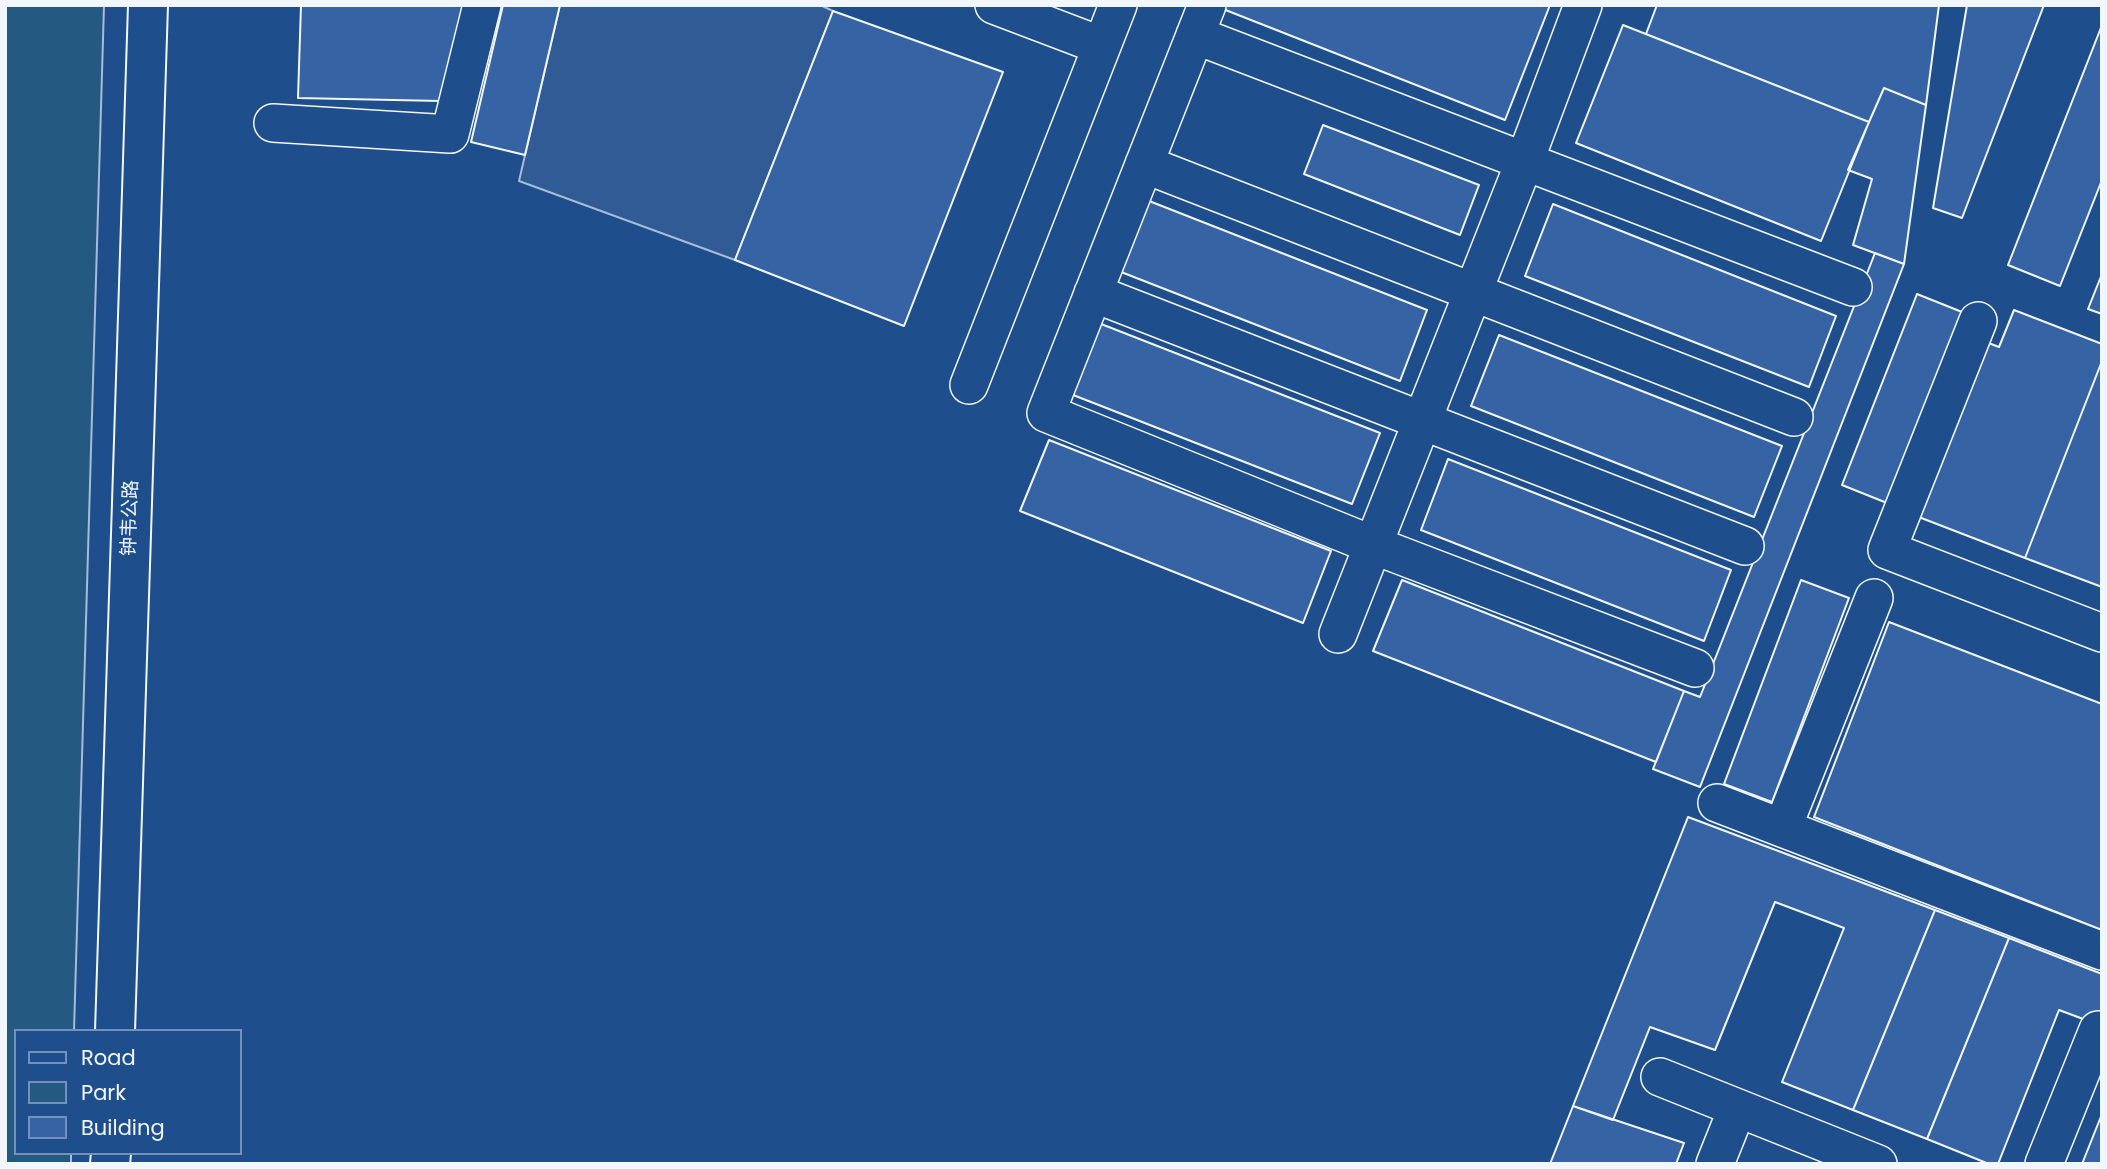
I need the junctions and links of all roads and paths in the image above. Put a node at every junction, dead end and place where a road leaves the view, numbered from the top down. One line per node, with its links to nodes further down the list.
1 (148, 5): 27 (main road, 钟韦公路)
2 (482, 5): 8 (street)
3 (994, 5): 7 (street)
4 (1118, 5): 7 (street)
5 (1583, 5): 9 (street)
6 (1201, 20): 9 (street); 10 (street)
7 (1102, 46): 15 (street)
8 (273, 123)
9 (1524, 163): 11 (street); 12 (street)
10 (1144, 164): 12 (street); 13 (street)
11 (1853, 287)
12 (1474, 291): 16 (street); 17 (street)
13 (1093, 293): 17 (street); 18 (street)
14 (1978, 321): 21 (street)
15 (969, 385)
16 (1794, 417)
17 (1422, 421): 18 (street); 19 (street)
18 (1373, 545): 22 (street); 23 (street)
19 (1745, 545)
20 (1874, 598): 25 (street)
21 (2102, 633)
22 (1338, 634)
23 (1695, 668)
24 (1717, 803): 25 (street)
25 (1783, 827): 26 (street)
26 (2102, 951)
27 (115, 1029)
28 (2098, 1030): 33 (street)
29 (1660, 1077): 30 (street)
30 (1737, 1109): 31 (street); 32 (street)
31 (1716, 1164)
32 (1878, 1164)
33 (2044, 1164)

